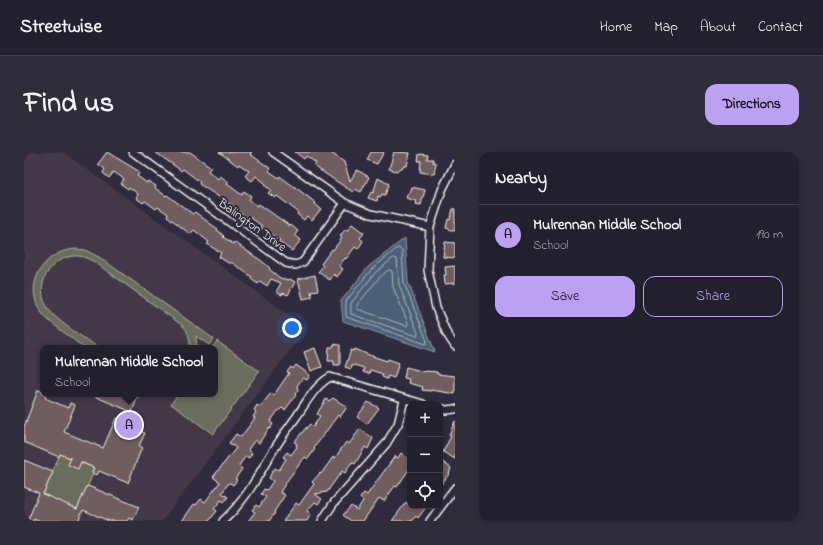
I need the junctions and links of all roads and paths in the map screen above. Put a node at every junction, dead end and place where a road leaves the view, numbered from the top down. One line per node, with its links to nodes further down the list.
1 (133, 152): 4 (street, Balington Drive)
2 (273, 152): 4 (street)
3 (455, 164): 5 (street)
4 (345, 203): 5 (street)
5 (430, 227): 6 (street)
6 (455, 346)
7 (404, 400): 8 (street); 12 (street); 13 (street)
8 (409, 401)
9 (455, 408): 10 (street)
10 (443, 409)
11 (455, 488): 14 (street)
12 (223, 521)
13 (322, 521)
14 (430, 521)

